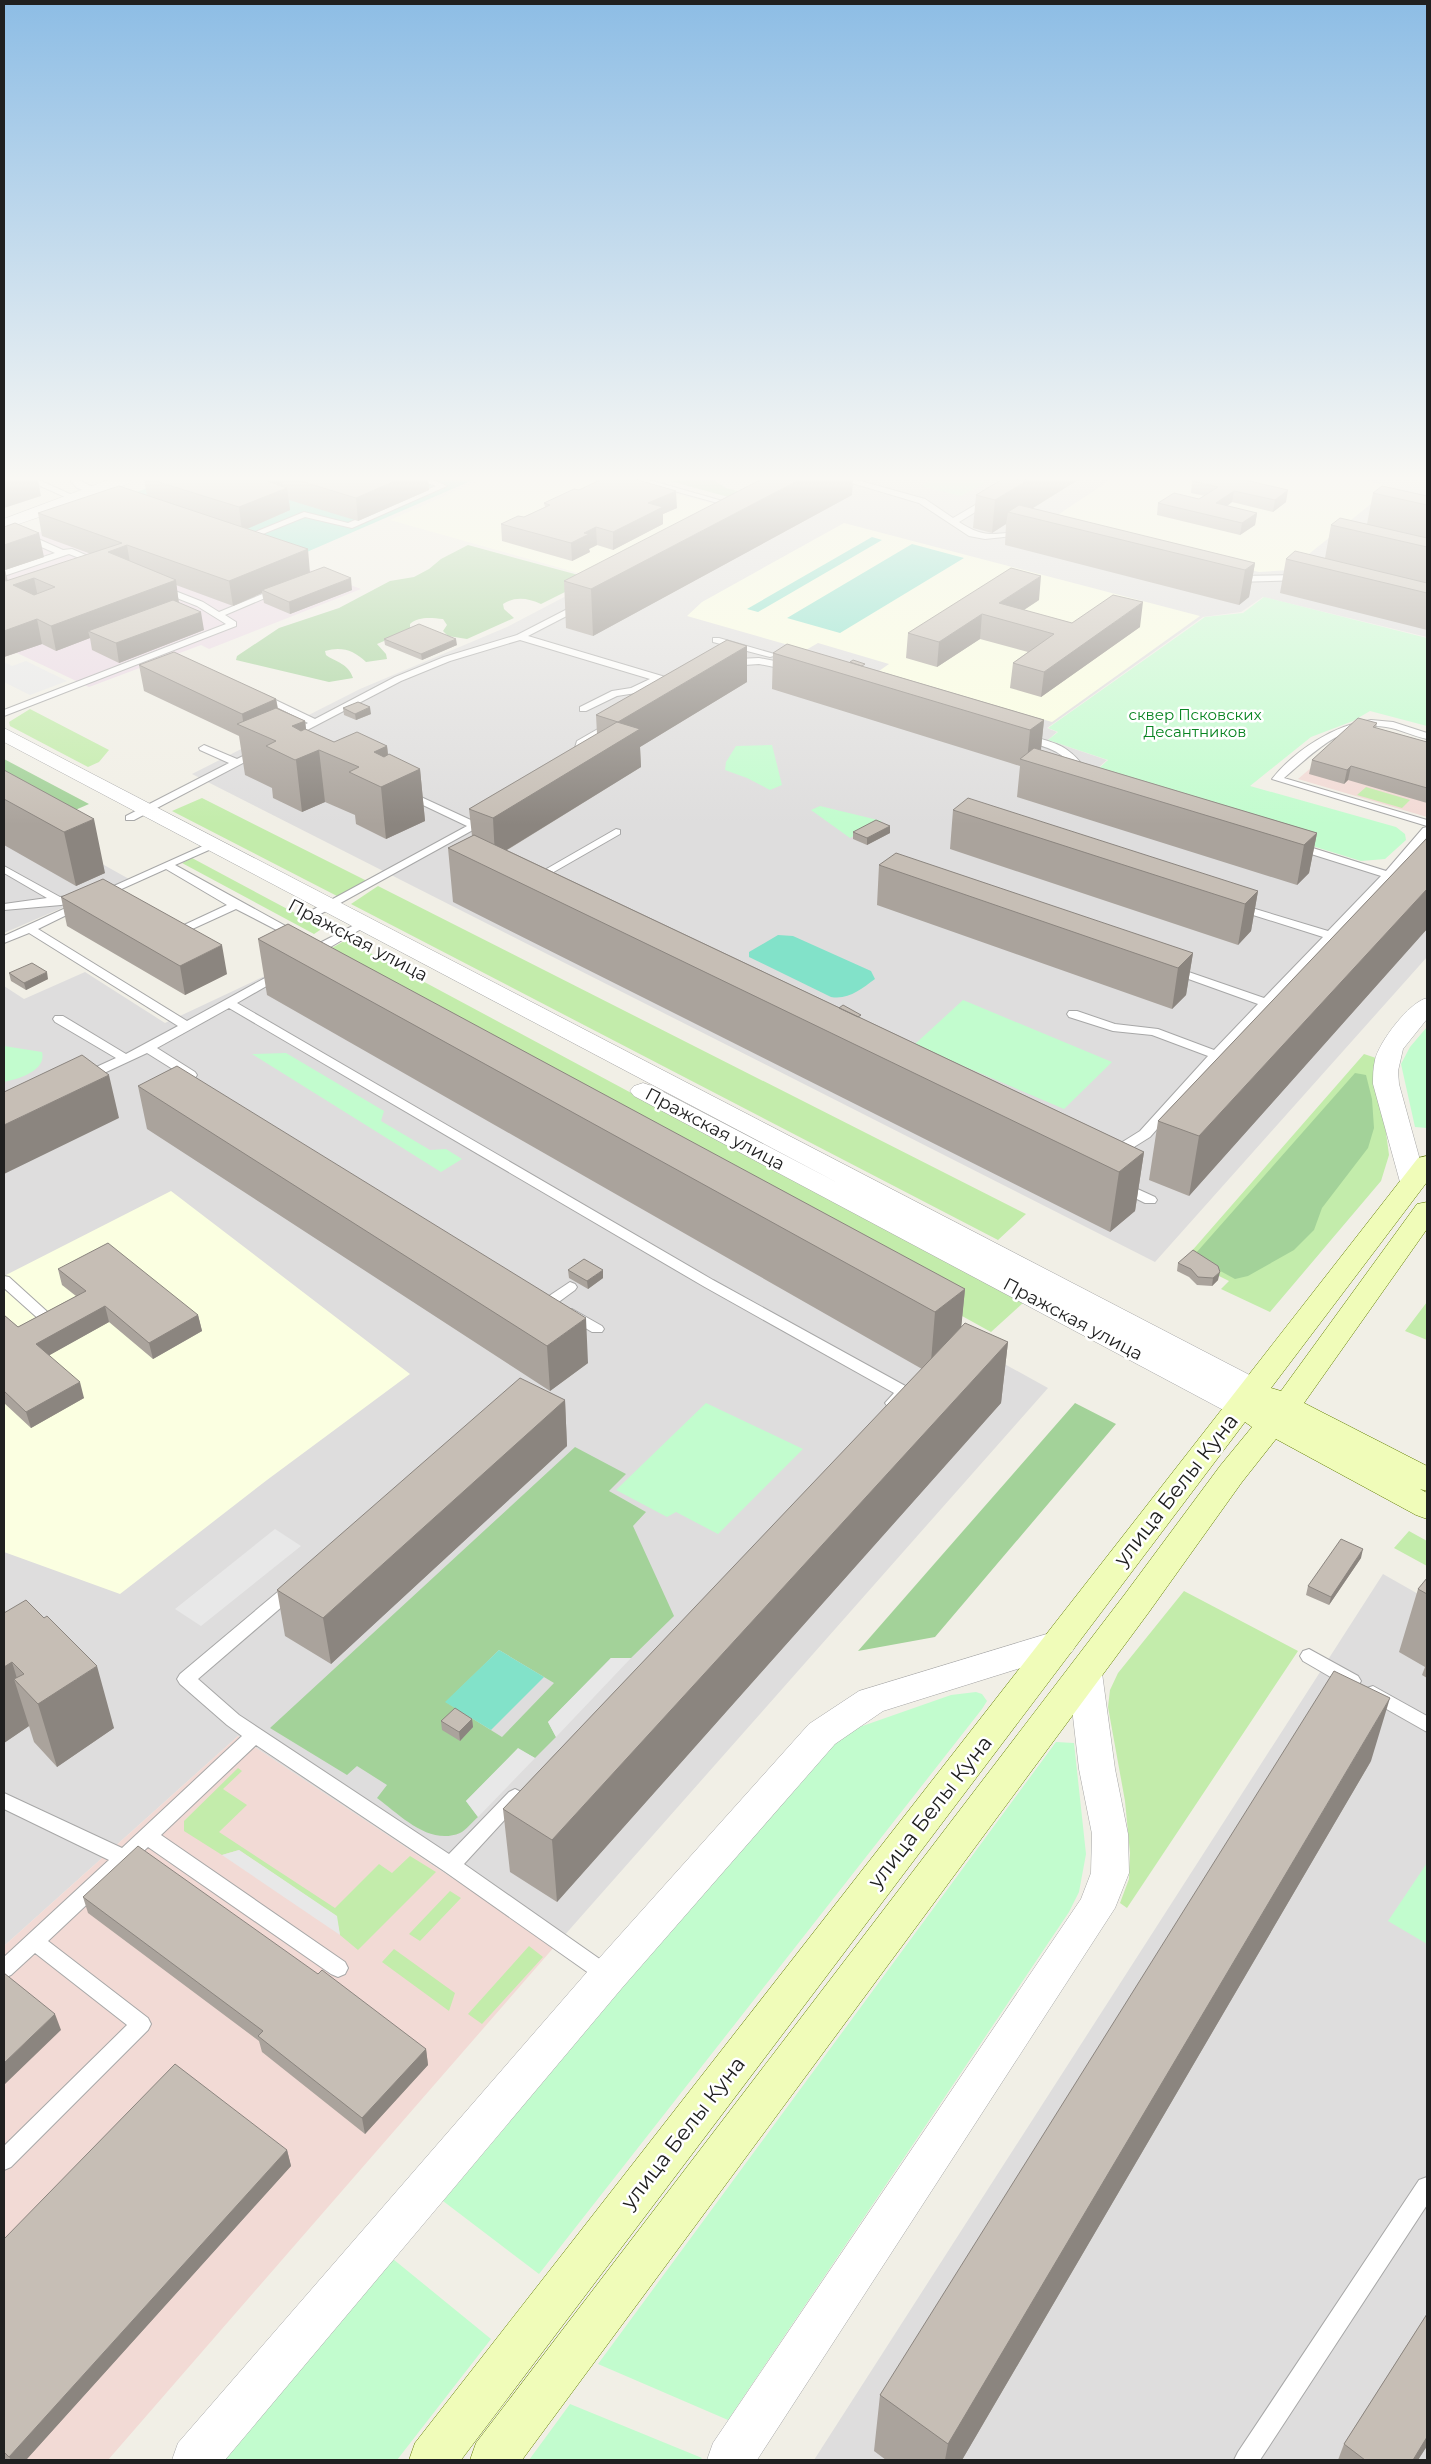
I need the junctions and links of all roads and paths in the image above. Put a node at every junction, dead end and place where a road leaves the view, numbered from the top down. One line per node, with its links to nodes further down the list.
1 (178, 595): 4 (lane)
2 (269, 595): 4 (lane)
3 (590, 600): 5 (lane)
4 (218, 615): 14 (lane)
5 (520, 637): 10 (lane); 16 (lane)
6 (716, 640): 7 (lane)
7 (745, 648): 8 (lane); 8 (lane)
8 (784, 665): 9 (lane)
9 (801, 670)
10 (659, 678): 12 (lane); 13 (lane)
11 (253, 693): 16 (lane)
12 (664, 694)
13 (583, 709)
14 (4, 713)
15 (622, 719): 25 (lane)
16 (316, 723): 20 (lane)
17 (4, 734): 29 (street, Пражская улица)
18 (1011, 734): 26 (lane)
19 (1427, 736): 30 (lane)
20 (288, 740)
21 (204, 748): 24 (lane)
22 (267, 748): 24 (lane)
23 (4, 751): 29 (street, Пражская улица)
24 (236, 764): 29 (lane)
25 (573, 769)
26 (1096, 784)
27 (394, 788): 31 (lane)
28 (500, 812): 31 (lane)
29 (139, 814): 35 (street, Пражская улица)
30 (1427, 823)
31 (476, 826): 36 (lane)
32 (1427, 830): 38 (lane)
33 (616, 832): 43 (lane)
34 (1286, 843): 42 (lane)
35 (204, 848): 39 (lane); 49 (street, Пражская улица)
36 (437, 848): 37 (lane); 49 (lane)
37 (453, 856)
38 (1400, 864): 41 (lane); 42 (lane)
39 (167, 865): 44 (lane); 47 (lane)
40 (4, 869): 45 (lane)
41 (1427, 872)
42 (1389, 875): 53 (lane)
43 (541, 892)
44 (103, 894): 45 (lane); 50 (lane)
45 (60, 902): 48 (lane)
46 (1229, 904): 53 (lane)
47 (236, 905): 52 (lane); 55 (lane)
48 (4, 907)
49 (321, 910): 51 (street, Пражская улица)
50 (29, 928): 54 (lane); 62 (lane)
51 (354, 928): 55 (lane); 77 (street, Пражская улица)
52 (173, 934)
53 (1332, 936): 57 (lane)
54 (4, 940)
55 (310, 944): 58 (lane)
56 (1157, 964): 57 (lane)
57 (1268, 1002): 64 (lane)
58 (229, 1003): 62 (lane); 78 (lane)
59 (1427, 1005): 68 (street)
60 (1072, 1014): 64 (lane)
61 (58, 1019): 65 (lane)
62 (187, 1026): 63 (lane)
63 (148, 1048): 65 (lane); 66 (lane)
64 (1216, 1055): 69 (lane)
65 (124, 1058): 67 (lane)
66 (202, 1082)
67 (70, 1084)
68 (1420, 1173): 77 (street, улица Белы Куна)
69 (1150, 1200)
70 (1427, 1210): 77 (street, улица Белы Куна)
71 (4, 1280): 75 (lane)
72 (570, 1287): 74 (lane)
73 (536, 1292): 74 (lane)
74 (550, 1301): 76 (lane)
75 (47, 1318)
76 (597, 1329)
77 (1263, 1406): 79 (street, Пражская улица); 80 (street, Пражская улица); 82 (street, улица Белы Куна); 84 (street, улица Белы Куна)
78 (882, 1414)
79 (1427, 1480)
80 (1427, 1507)
81 (306, 1577): 86 (lane)
82 (1060, 1643): 95 (street); 100 (street, улица Белы Куна)
83 (1310, 1656): 85 (lane)
84 (1085, 1673): 98 (street); 101 (street, улица Белы Куна)
85 (1427, 1725)
86 (255, 1735): 89 (lane); 91 (lane)
87 (528, 1783): 91 (lane)
88 (4, 1801): 90 (lane)
89 (147, 1836): 90 (lane); 93 (lane)
90 (124, 1858): 92 (lane)
91 (451, 1865): 95 (lane)
92 (34, 1941): 94 (lane); 96 (lane)
93 (338, 1968)
94 (4, 1969)
95 (608, 1976): 99 (street)
96 (4, 2160)
97 (1427, 2187): 102 (lane)
98 (735, 2458)
99 (194, 2460)
100 (432, 2460)
101 (493, 2460)
102 (1246, 2460)

